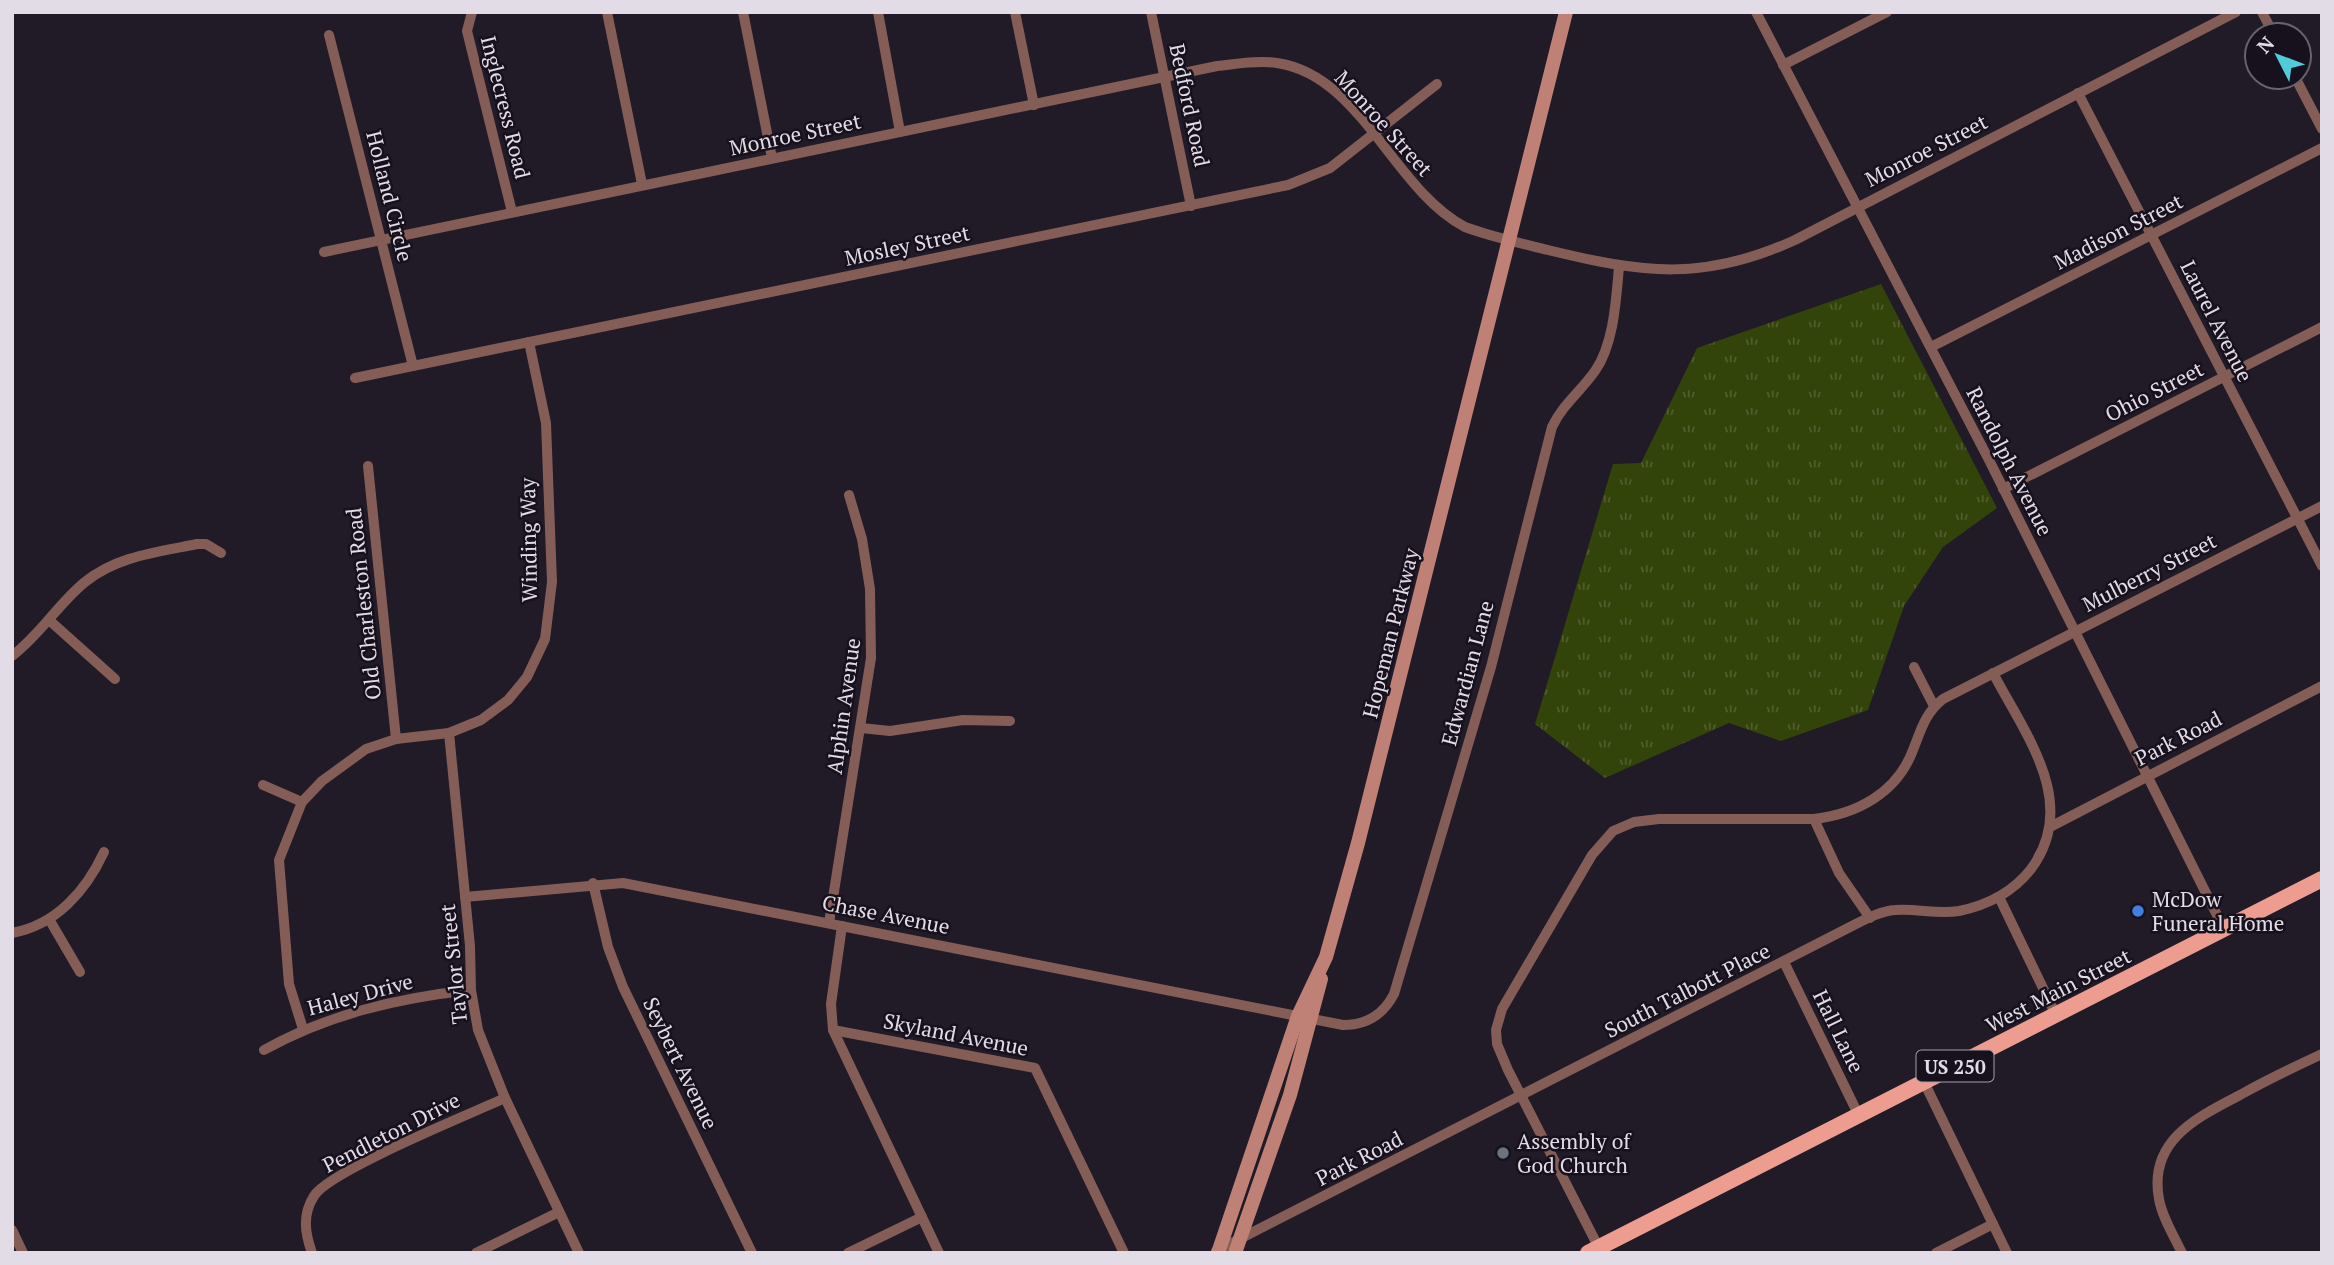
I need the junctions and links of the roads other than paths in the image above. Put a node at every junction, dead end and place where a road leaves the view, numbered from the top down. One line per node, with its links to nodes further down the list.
1 (472, 12): 26 (street, Inglecress Road)
2 (607, 12): 23 (street)
3 (743, 12): 22 (street)
4 (878, 12): 19 (street)
5 (1014, 12): 17 (street)
6 (1151, 12): 13 (street, Bedford Road)
7 (1566, 12): 29 (main road, Hopeman Parkway)
8 (1756, 12): 12 (street, Randolph Avenue)
9 (1887, 12): 12 (street)
10 (2236, 12): 16 (street, Monroe Street)
11 (329, 35): 28 (street, Holland Circle)
12 (1783, 65): 25 (street, Randolph Avenue)
13 (1165, 78): 17 (street, Monroe Street); 20 (street, Monroe Street); 24 (street, Bedford Road)
14 (1437, 84): 20 (street, Mosley Street)
15 (2302, 91): 18 (street)
16 (2078, 93): 25 (street, Monroe Street); 27 (street, Laurel Avenue)
17 (1034, 105): 19 (street, Monroe Street)
18 (2322, 128)
19 (900, 132): 22 (street, Monroe Street)
20 (1374, 136): 24 (street, Mosley Street); 29 (street, Monroe Street)
21 (2322, 148): 27 (street, Madison Street)
22 (772, 158): 23 (street, Monroe Street)
23 (642, 184): 26 (street, Monroe Street)
24 (1191, 206): 33 (street, Mosley Street)
25 (1857, 207): 31 (street, Monroe Street); 34 (street, Randolph Avenue)
26 (512, 212): 28 (street, Monroe Street)
27 (2151, 235): 34 (street, Madison Street); 36 (street, Laurel Avenue)
28 (382, 239): 30 (street, Monroe Street); 35 (street, Holland Circle)
29 (1509, 240): 31 (street, Monroe Street); 73 (main road, Hopeman Parkway)
30 (324, 252)
31 (1619, 267): 79 (street, Edwardian Lane)
32 (2322, 327): 36 (street, Ohio Street)
33 (529, 342): 35 (street, Mosley Street); 55 (street, Winding Way)
34 (1931, 347): 39 (street, Randolph Avenue)
35 (413, 366): 37 (street, Mosley Street)
36 (2224, 376): 39 (street, Ohio Street); 42 (street, Laurel Avenue)
37 (355, 378)
38 (368, 466): 56 (street, Old Charleston Road)
39 (2003, 489): 46 (street, Randolph Avenue)
40 (849, 495): 54 (street, Alphin Avenue)
41 (2322, 506): 42 (street, Mulberry Street)
42 (2297, 518): 44 (street, Laurel Avenue); 46 (street, Mulberry Street)
43 (221, 553): 45 (street)
44 (2322, 566)
45 (49, 620): 47 (street); 50 (street)
46 (2075, 632): 49 (street, Mulberry Street); 57 (street, Randolph Avenue)
47 (12, 656)
48 (1914, 667): 52 (street)
49 (1993, 673): 52 (street, Mulberry Street); 61 (street)
50 (115, 680)
51 (2322, 686): 57 (street, Park Road)
52 (1934, 706): 60 (street)
53 (1010, 721): 54 (street)
54 (861, 728): 69 (street, Alphin Avenue)
55 (449, 733): 56 (street, Winding Way); 65 (street, Taylor Street)
56 (396, 739): 59 (street, Winding Way)
57 (2147, 775): 61 (street, Park Road); 71 (street, Randolph Avenue)
58 (263, 785): 59 (street)
59 (302, 802): 80 (street, Winding Way)
60 (1814, 819): 67 (street); 85 (street)
61 (2052, 826): 66 (street)
62 (104, 852): 68 (street)
63 (2322, 879): 71 (main road, West Main Street / US 250)
64 (593, 883): 65 (street, Chase Avenue); 69 (street, Chase Avenue); 99 (street, Seybert Avenue)
65 (465, 897): 76 (street, Taylor Street)
66 (1999, 897): 67 (street, South Talbott Place); 77 (street)
67 (1870, 918): 74 (street, South Talbott Place)
68 (49, 919): 72 (street); 75 (street)
69 (829, 923): 70 (street, Chase Avenue)
70 (842, 926): 78 (street, Chase Avenue); 81 (street)
71 (2224, 929): 77 (main road, West Main Street / US 250)
72 (12, 933)
73 (1326, 957): 78 (main road, Hopeman Parkway); 79 (main road)
74 (1784, 962): 85 (street, South Talbott Place); 87 (street, Hall Lane)
75 (80, 972)
76 (471, 990): 80 (street, Haley Drive); 86 (street, Taylor Street)
77 (2056, 1015): 84 (main road, West Main Street / US 250)
78 (1298, 1016): 79 (street, Edwardian Lane); 94 (main road, Hopeman Parkway)
79 (1313, 1019): 92 (main road)
80 (303, 1028): 82 (street, Haley Drive)
81 (833, 1030): 89 (street); 102 (street, Skyland Avenue)
82 (264, 1049)
83 (2322, 1055): 105 (street)
84 (1924, 1082): 87 (main road, West Main Street / US 250); 90 (street)
85 (1521, 1096): 92 (street, Park Road); 93 (street)
86 (505, 1098): 88 (street, Taylor Street); 96 (street, Pendleton Drive)
87 (1859, 1116): 93 (main road, West Main Street / US 250)
88 (559, 1212): 97 (street); 98 (street, Taylor Street)
89 (922, 1217): 100 (street); 101 (street)
90 (1993, 1224): 103 (street); 104 (street)
91 (12, 1230): 95 (street)
92 (1238, 1247): 94 (street, Park Road)
93 (1596, 1251)
94 (1217, 1252)
95 (23, 1253)
96 (312, 1253)
97 (475, 1253)
98 (579, 1253)
99 (752, 1253)
100 (848, 1253)
101 (939, 1253)
102 (1124, 1253)
103 (1936, 1253)
104 (2007, 1253)
105 (2182, 1253)

